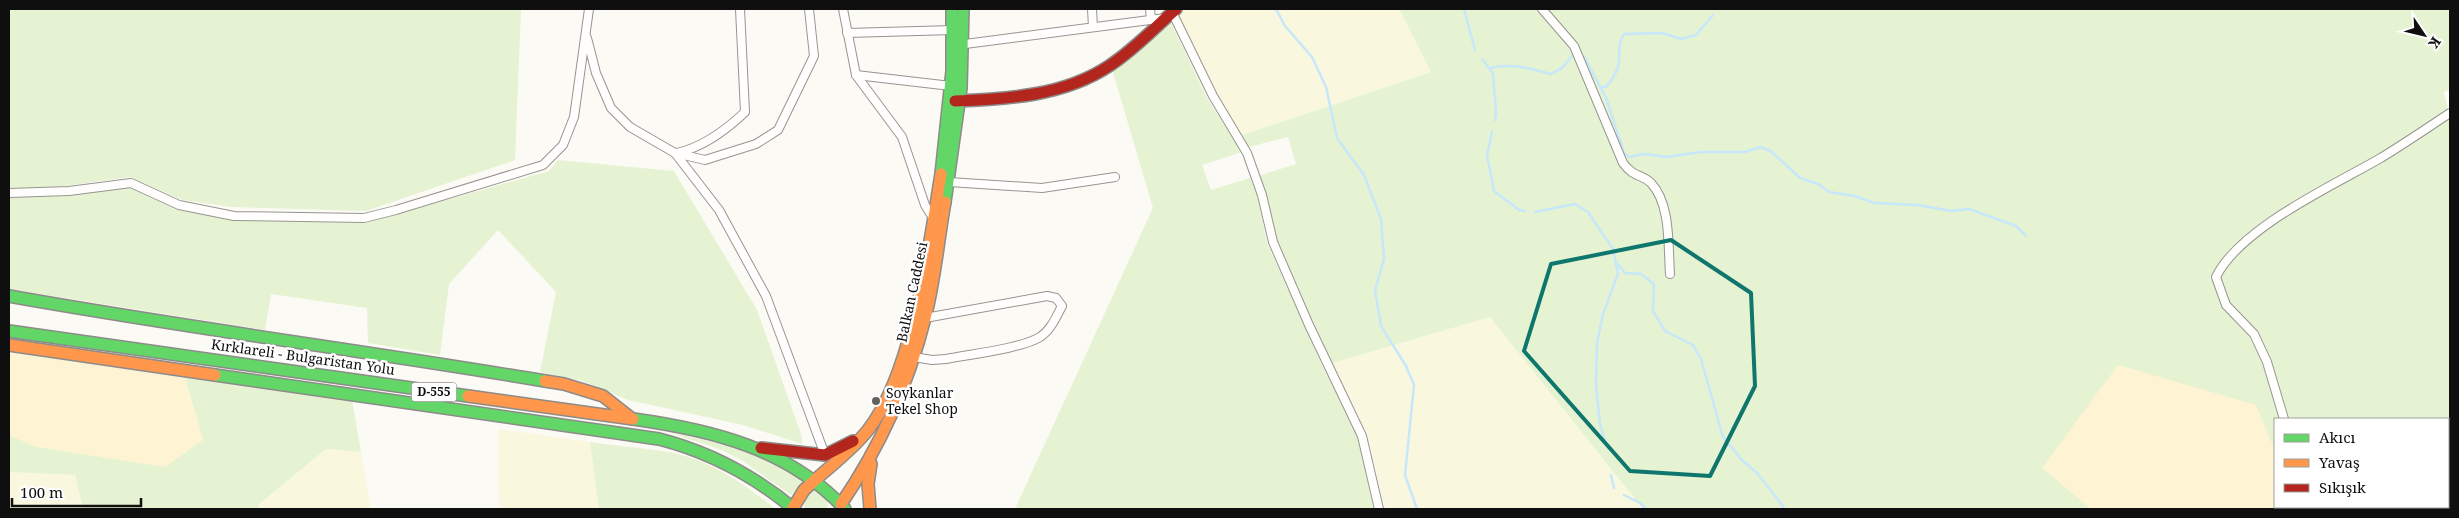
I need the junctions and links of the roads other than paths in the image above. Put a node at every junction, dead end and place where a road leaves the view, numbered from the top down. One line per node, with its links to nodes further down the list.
1 (589, 9): 14 (street)
2 (740, 9): 20 (street)
3 (809, 9): 20 (street)
4 (843, 9): 13 (street)
5 (963, 9): 12 (main road, Balkan Caddesi); 15 (main road, Balkan Caddesi)
6 (1092, 9): 11 (street)
7 (1150, 9): 10 (street)
8 (1542, 9): 25 (street)
9 (1171, 13): 10 (street); 18 (main road); 41 (street)
10 (1151, 19): 11 (street)
11 (1093, 27): 15 (street)
12 (953, 30): 13 (street); 17 (main road, Balkan Caddesi)
13 (847, 33): 16 (street)
14 (586, 35): 20 (street); 23 (street)
15 (964, 44): 18 (main road, Balkan Caddesi)
16 (856, 75): 17 (street); 24 (street)
17 (951, 86): 18 (main road, Balkan Caddesi)
18 (956, 101): 22 (main road, Balkan Caddesi); 24 (main road, Balkan Caddesi)
19 (2450, 113): 32 (street)
20 (675, 153): 35 (street)
21 (1115, 177): 22 (street)
22 (949, 182): 27 (main road, Balkan Caddesi)
23 (9, 193)
24 (933, 218): 33 (main road, Balkan Caddesi)
25 (1670, 274)
26 (9, 296): 31 (main road)
27 (925, 318): 30 (main road, Balkan Caddesi); 30 (street)
28 (9, 331): 31 (main road, Kırklareli - Bulgaristan Yolu / D-555)
29 (9, 345): 39 (main road, D-555)
30 (914, 357): 36 (main road, Balkan Caddesi)
31 (630, 418): 34 (main road, Kırklareli - Bulgaristan Yolu / D-555)
32 (2284, 418)
33 (862, 438): 35 (main road); 37 (main road, Balkan Caddesi)
34 (755, 448): 35 (main road); 37 (main road, Kırklareli - Bulgaristan Yolu / D-555)
35 (825, 455)
36 (872, 458): 38 (main road, Balkan Caddesi); 40 (main road)
37 (815, 480): 38 (main road, Kırklareli - Bulgaristan Yolu / D-555); 39 (main road, Balkan Caddesi)
38 (841, 507)
39 (794, 509)
40 (870, 509)
41 (1379, 509)

